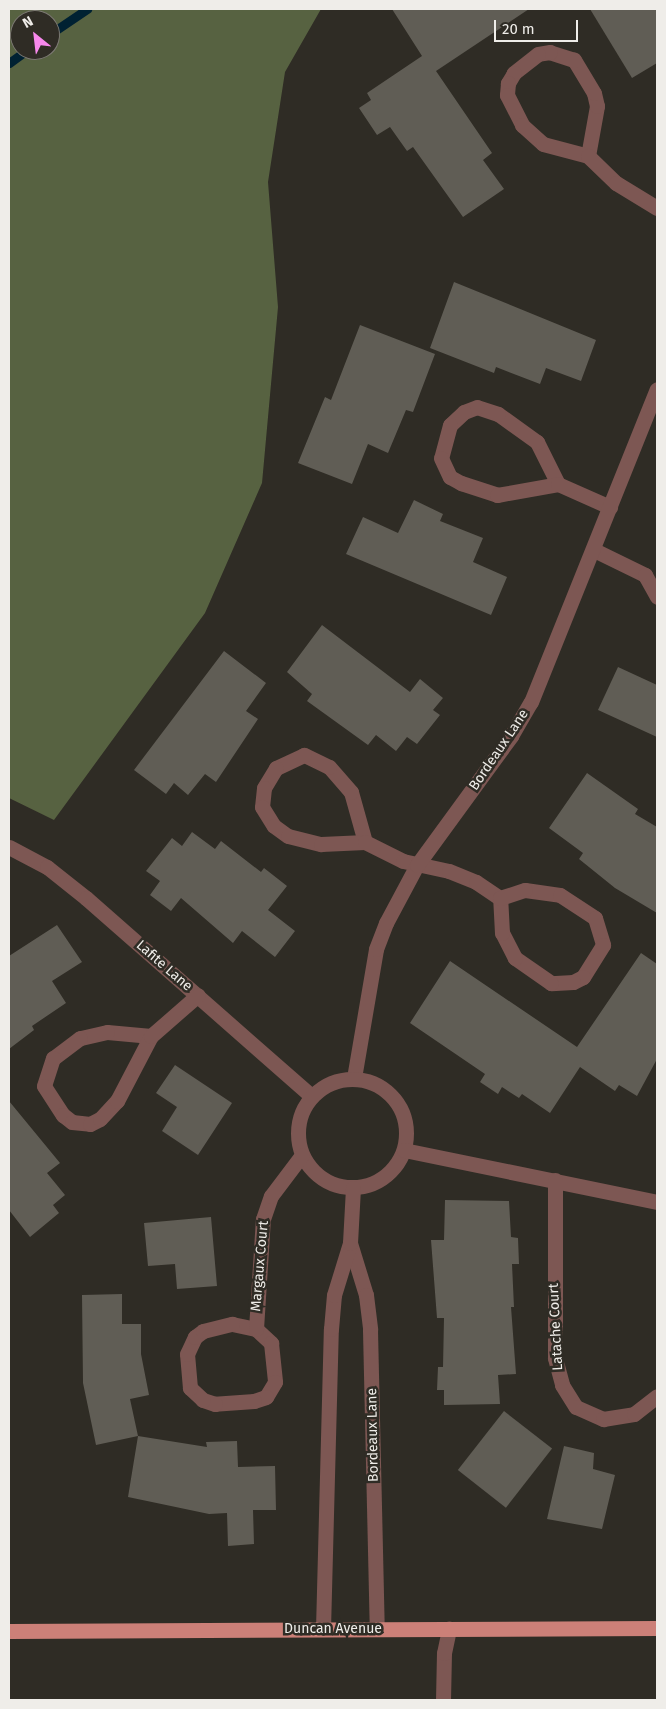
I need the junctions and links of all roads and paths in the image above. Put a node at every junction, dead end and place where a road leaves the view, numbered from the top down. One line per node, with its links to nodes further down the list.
1 (588, 156): 1 (street); 2 (street)
2 (657, 208)
3 (657, 389): 5 (street, Bordeaux Lane)
4 (558, 484): 4 (street); 5 (street)
5 (610, 507): 6 (street, Bordeaux Lane)
6 (594, 550): 7 (street); 11 (street, Bordeaux Lane)
7 (651, 573): 8 (street)
8 (657, 598)
9 (365, 842): 9 (street); 11 (street)
10 (9, 847): 13 (street, Lafite Lane)
11 (417, 865): 12 (street); 15 (street, Bordeaux Lane)
12 (500, 898): 12 (street)
13 (198, 996): 14 (street); 16 (street, Lafite Lane)
14 (151, 1036): 14 (street)
15 (354, 1078): 16 (street); 17 (street)
16 (311, 1096): 18 (street)
17 (404, 1150): 19 (street); 20 (street)
18 (302, 1154): 20 (street); 23 (street, Margaux Court)
19 (554, 1180): 21 (street); 24 (street, Latache Court)
20 (353, 1188): 22 (street, Bordeaux Lane)
21 (657, 1202)
22 (350, 1243): 26 (street, Bordeaux Lane); 28 (street, Bordeaux Lane)
23 (256, 1329): 23 (street, Margaux Court)
24 (657, 1396)
25 (657, 1628): 27 (main road, Duncan Avenue)
26 (324, 1629): 28 (main road, Duncan Avenue); 29 (main road, Duncan Avenue)
27 (449, 1629): 28 (main road, Duncan Avenue); 30 (street)
28 (377, 1630)
29 (9, 1631)
30 (443, 1700)

